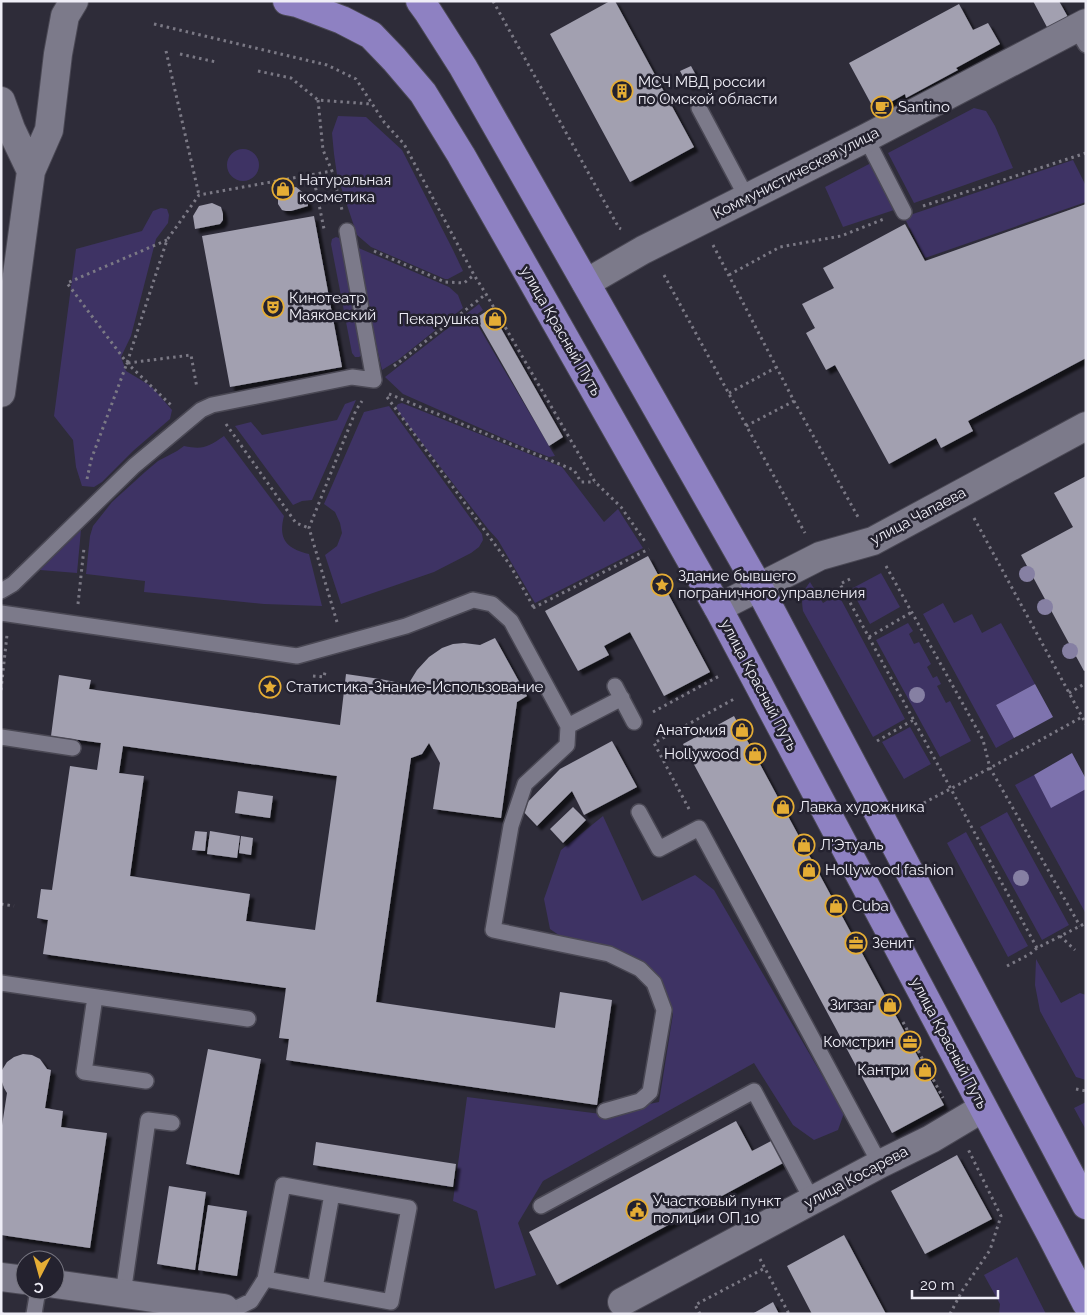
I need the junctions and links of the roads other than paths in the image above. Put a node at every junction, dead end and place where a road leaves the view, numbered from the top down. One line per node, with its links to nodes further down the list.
1 (74, 1): 8 (street)
2 (287, 1): 17 (main road, улица Красный Путь)
3 (420, 1): 12 (main road)
4 (1083, 32): 7 (street, Коммунистическая улица)
5 (1, 101): 8 (street)
6 (699, 108): 9 (lane)
7 (866, 138): 9 (street, Коммунистическая улица); 10 (lane)
8 (31, 170): 13 (street)
9 (747, 198): 12 (street, Коммунистическая улица)
10 (904, 212)
11 (347, 231): 16 (lane)
12 (586, 283): 15 (main road)
13 (1, 393)
14 (1086, 426): 15 (street, улица Чапаева)
15 (759, 588): 17 (street, улица Чапаева); 34 (main road)
16 (1, 591)
17 (718, 608): 28 (main road, улица Красный Путь)
18 (1, 613): 20 (lane)
19 (634, 722): 20 (lane)
20 (568, 726): 29 (lane)
21 (1, 738): 22 (lane)
22 (73, 748)
23 (639, 812): 31 (lane)
24 (1, 983): 25 (lane)
25 (95, 997): 26 (lane); 27 (lane)
26 (248, 1019)
27 (146, 1081)
28 (983, 1108): 31 (street, улица Косарева); 44 (main road, улица Красный Путь)
29 (606, 1111)
30 (172, 1123): 41 (lane)
31 (880, 1164): 33 (street, улица Косарева)
32 (332, 1194): 38 (lane); 40 (lane); 40 (lane)
33 (812, 1200): 35 (lane); 43 (street, улица Косарева)
34 (1086, 1205)
35 (541, 1206)
36 (1, 1277): 37 (street)
37 (15, 1279)
38 (265, 1279): 40 (lane); 45 (lane)
39 (65, 1285): 41 (street)
40 (315, 1288)
41 (123, 1294): 45 (street)
42 (36, 1300): 46 (lane)
43 (622, 1302)
44 (1086, 1303)
45 (235, 1310)
46 (34, 1314)

